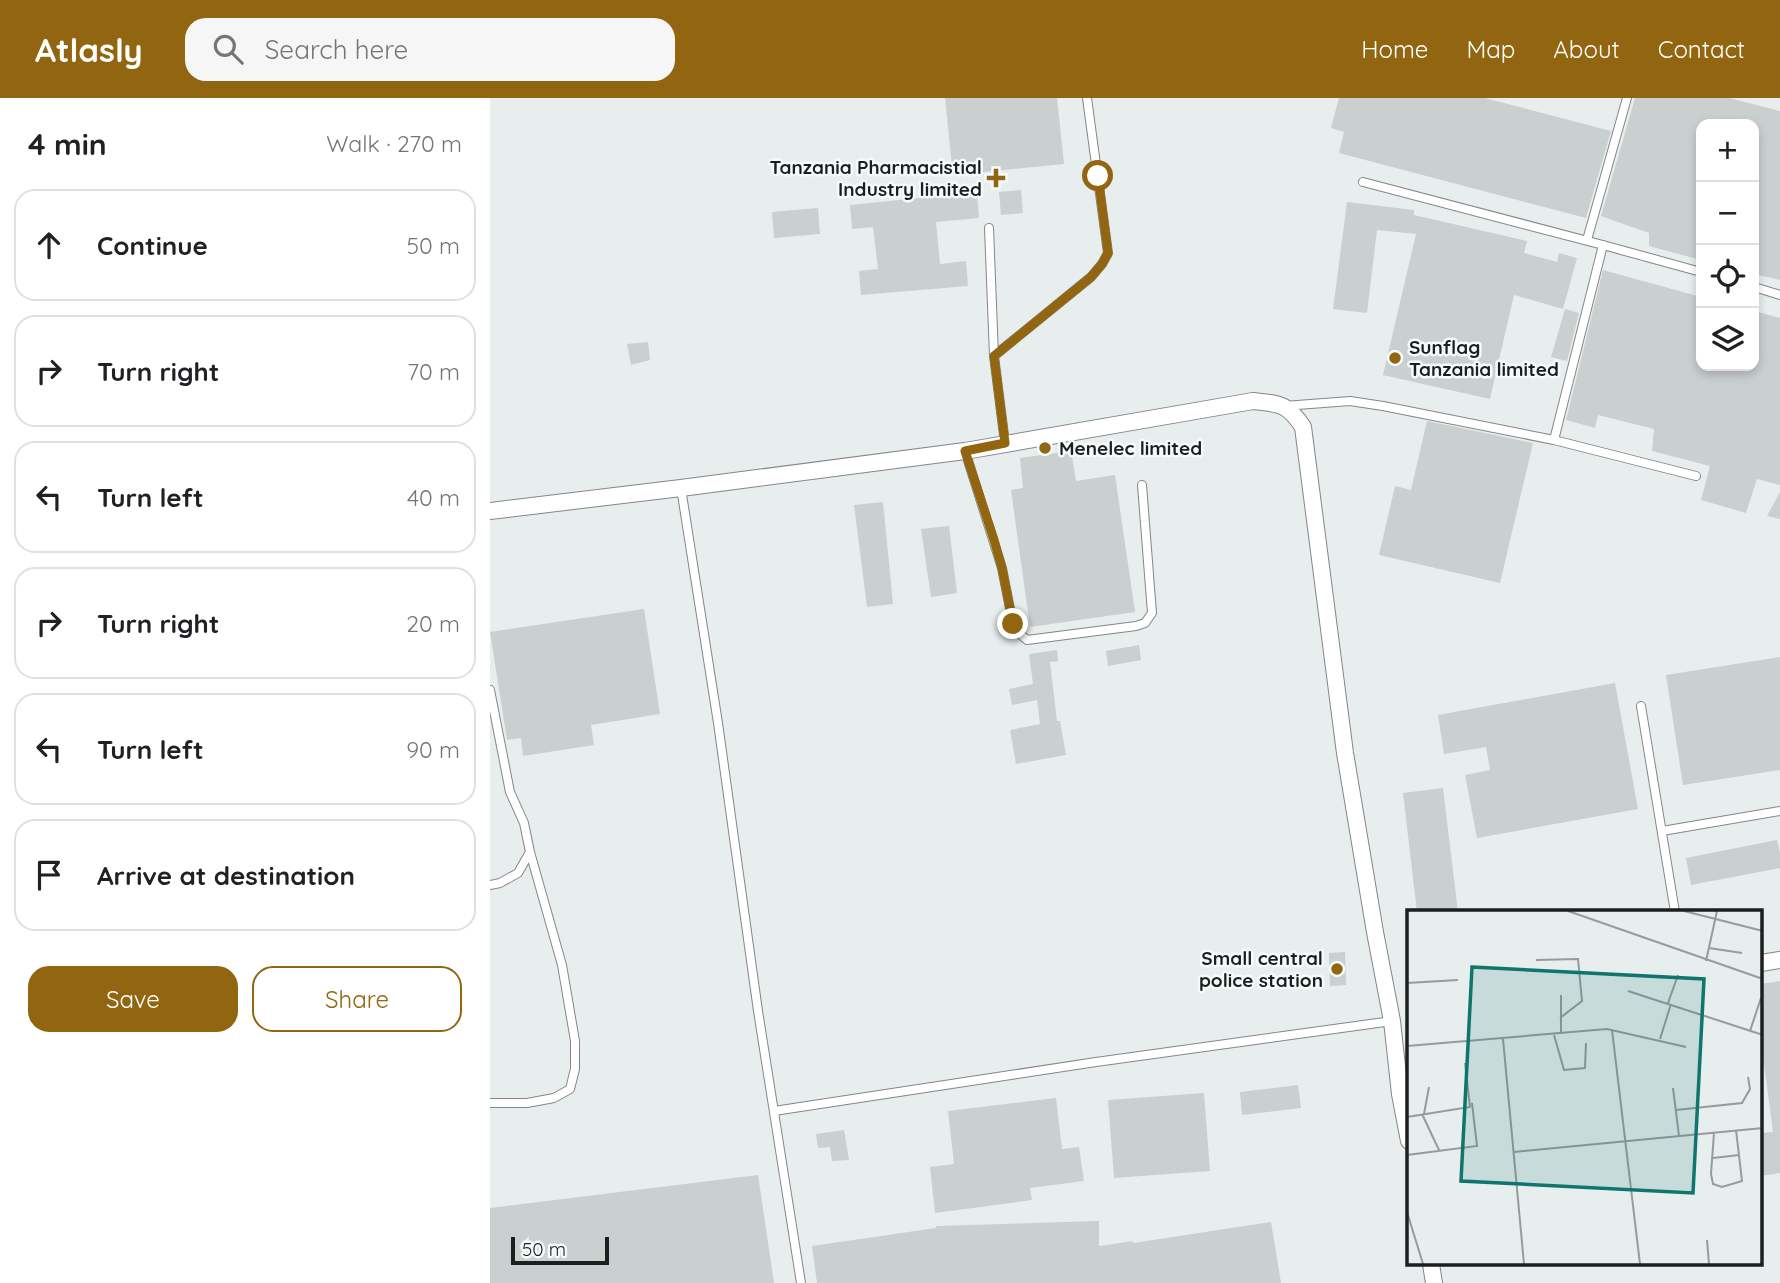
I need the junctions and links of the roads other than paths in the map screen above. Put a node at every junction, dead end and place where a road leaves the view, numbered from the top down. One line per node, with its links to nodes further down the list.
1 (1087, 98): 10 (lane)
2 (1628, 98): 5 (lane)
3 (1363, 182): 5 (lane)
4 (989, 228): 10 (lane)
5 (1587, 240): 6 (lane)
6 (1603, 245): 7 (lane); 12 (lane)
7 (1696, 271)
8 (1759, 289): 9 (lane)
9 (1780, 295)
10 (994, 356): 13 (lane)
11 (1283, 406): 12 (lane); 13 (street); 28 (street)
12 (1554, 440): 15 (lane)
13 (1005, 443): 14 (street)
14 (965, 451): 16 (lane); 17 (street)
15 (1696, 475)
16 (1143, 485)
17 (681, 488): 18 (street); 30 (lane)
18 (490, 510)
19 (490, 690): 23 (lane)
20 (1641, 706): 22 (lane)
21 (1780, 811): 22 (lane)
22 (1662, 831): 25 (lane)
23 (530, 852): 24 (lane); 29 (lane)
24 (490, 885)
25 (1675, 910)
26 (1780, 960): 27 (street)
27 (1762, 963)
28 (1401, 1020): 30 (lane); 31 (street)
29 (490, 1103)
30 (774, 1111): 32 (lane)
31 (1407, 1130)
32 (801, 1283)

